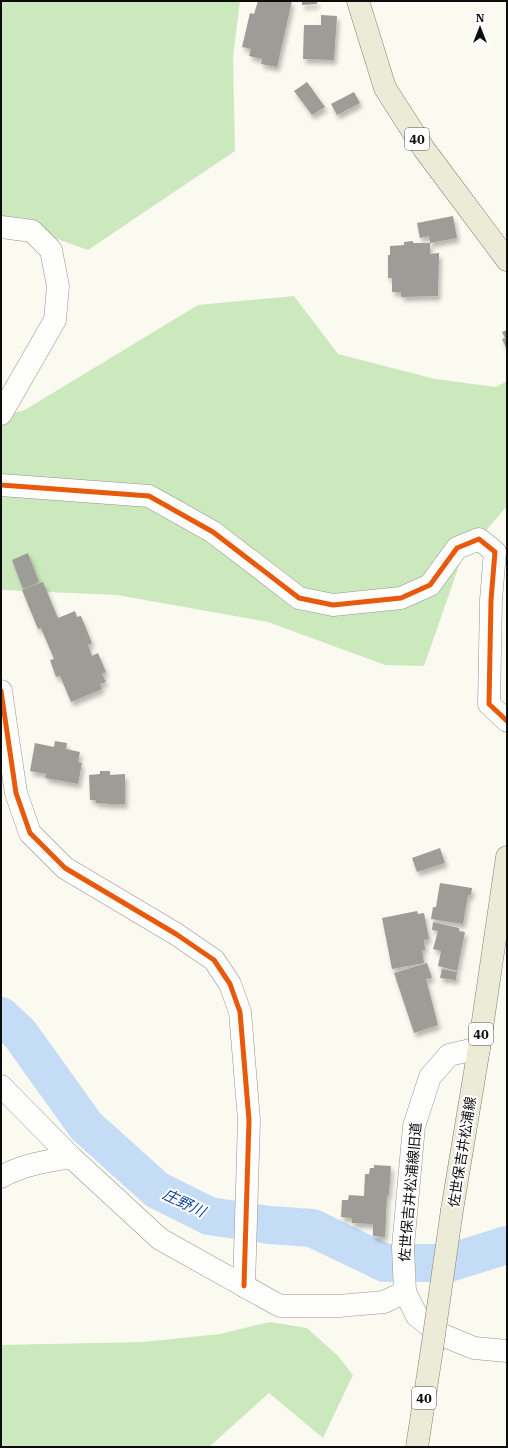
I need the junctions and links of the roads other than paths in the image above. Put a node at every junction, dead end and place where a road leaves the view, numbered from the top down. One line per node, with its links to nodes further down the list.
1 (358, 1): 3 (main road, 40)
2 (1, 227): 4 (street)
3 (507, 260)
4 (1, 414)
5 (1, 485): 7 (street)
6 (1, 691): 14 (street)
7 (507, 721)
8 (507, 857): 9 (main road, 佐世保吉井松浦線 / 40)
9 (479, 1048): 13 (street, 佐世保吉井松浦線旧道); 16 (main road, 佐世保吉井松浦線 / 40, bridge)
10 (1, 1086): 11 (street)
11 (71, 1157): 12 (street); 14 (street)
12 (1, 1177)
13 (404, 1284): 14 (street); 15 (street, 佐世保吉井松浦線旧道)
14 (244, 1286)
15 (507, 1351)
16 (417, 1447)

